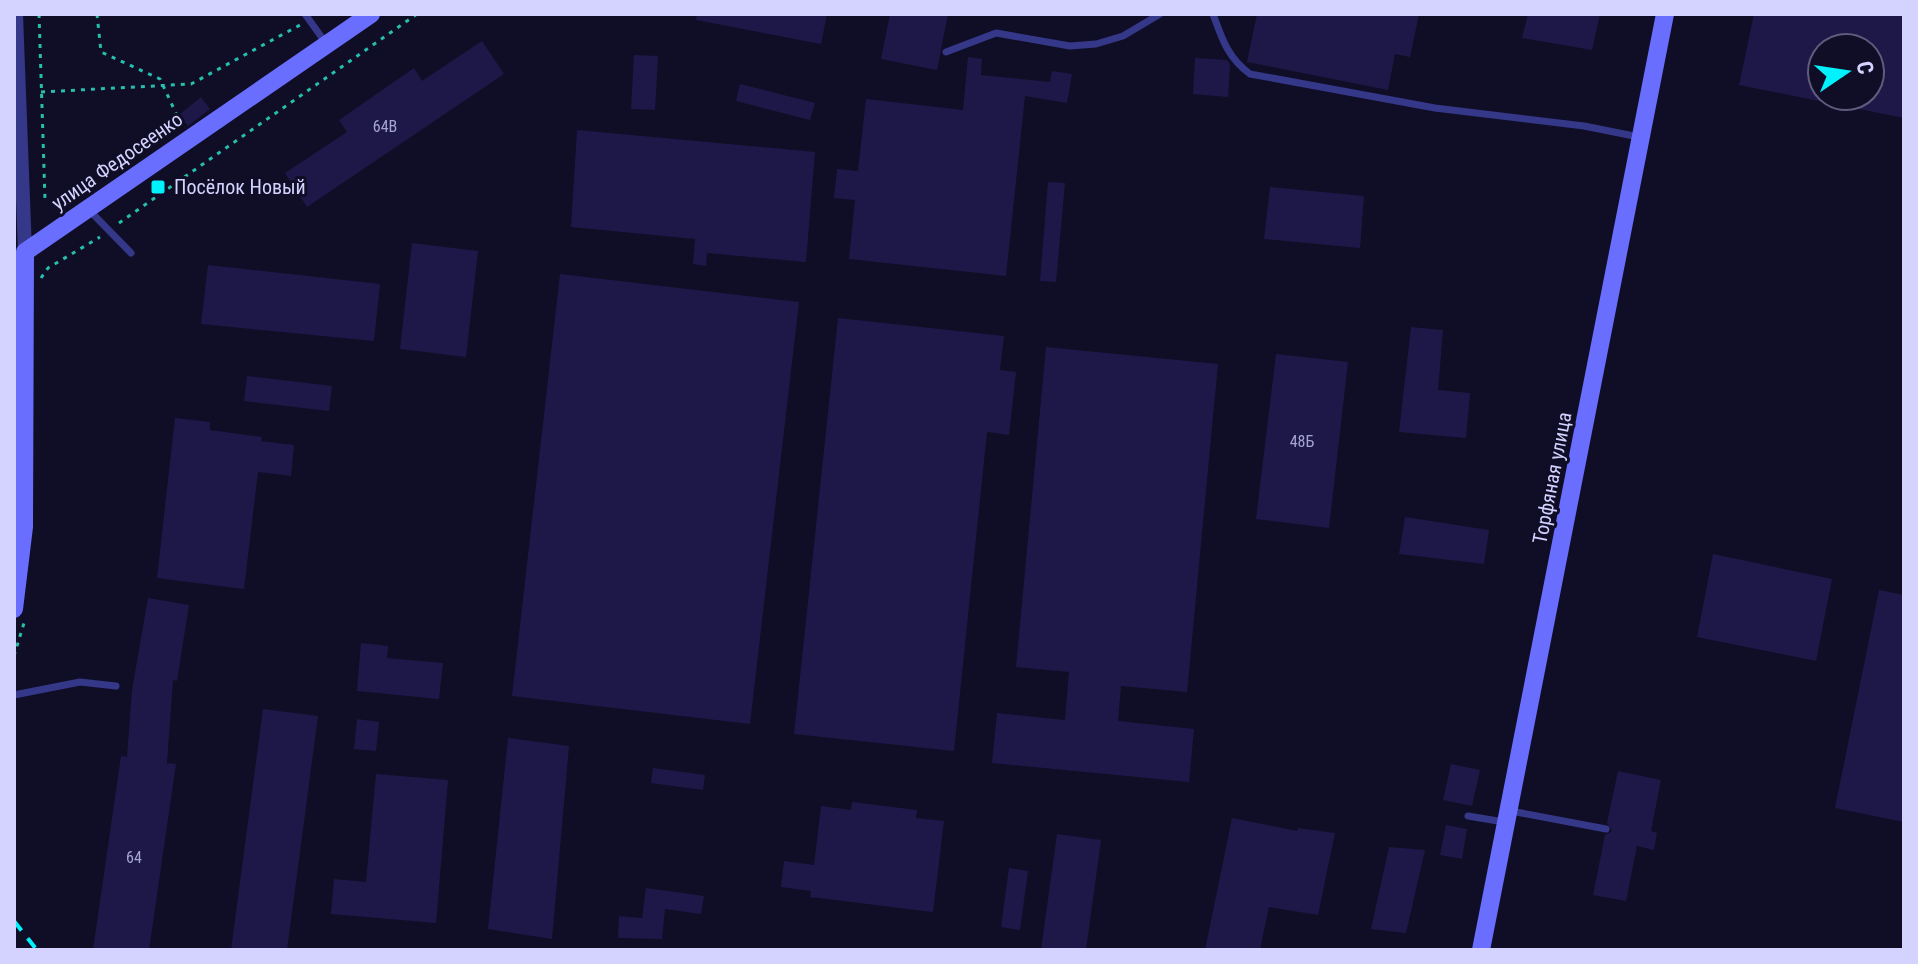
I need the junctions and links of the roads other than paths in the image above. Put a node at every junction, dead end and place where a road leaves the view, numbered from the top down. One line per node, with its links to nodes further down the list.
1 (16, 14): 9 (street)
2 (371, 14): 7 (street, улица Федосеенко)
3 (1160, 14): 8 (lane)
4 (1213, 14): 10 (lane)
5 (1665, 14): 10 (street, Торфяная улица)
6 (307, 17): 7 (lane)
7 (326, 44): 11 (street, улица Федосеенко)
8 (946, 52)
9 (16, 74): 12 (street)
10 (1641, 137): 18 (street, Торфяная улица)
11 (88, 208): 12 (street, улица Федосеенко); 13 (lane)
12 (18, 252): 14 (street)
13 (131, 253)
14 (14, 609)
15 (116, 686): 16 (lane)
16 (14, 695)
17 (1468, 816): 18 (lane)
18 (1508, 816): 19 (lane); 20 (street, Торфяная улица)
19 (1606, 829)
20 (1481, 950)

